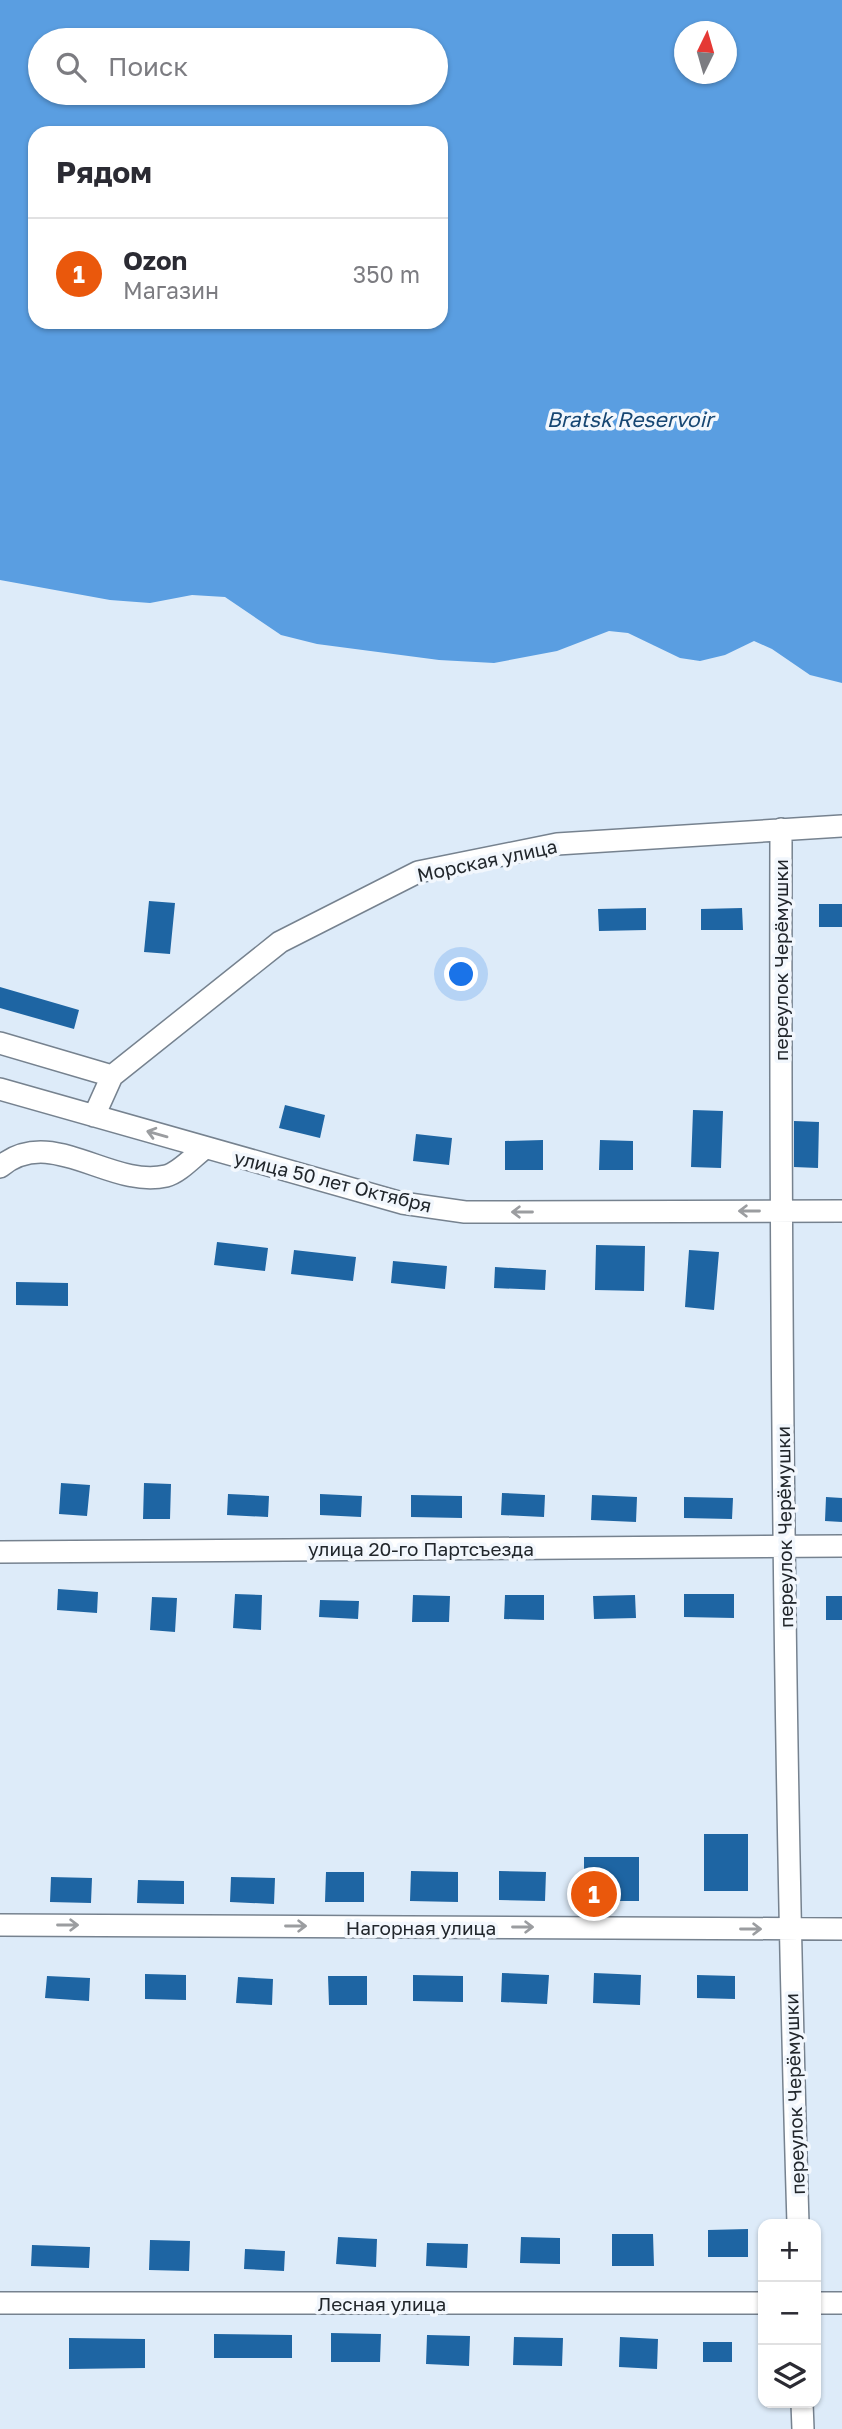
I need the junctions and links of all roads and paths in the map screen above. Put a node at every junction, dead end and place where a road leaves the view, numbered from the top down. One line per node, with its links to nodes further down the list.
1 (842, 826): 2 (street, Морская улица)
2 (780, 829): 4 (street, Морская улица); 10 (street, переулок Черёмушки)
3 (0, 1043): 4 (street)
4 (112, 1076): 6 (street, Морская улица)
5 (0, 1089): 6 (street, улица 50 лет Октября)
6 (94, 1116): 7 (street, улица 50 лет Октября, one-way to 6)
7 (205, 1148): 8 (street); 10 (street, улица 50 лет Октября, one-way to 7)
8 (0, 1167)
9 (842, 1210): 10 (street, улица 50 лет Октября)
10 (780, 1211): 11 (street, переулок Черёмушки)
11 (784, 1546): 12 (street, улица 20-го Партсъезда); 13 (street, улица 20-го Партсъезда); 15 (street, переулок Черёмушки)
12 (842, 1546)
13 (0, 1552)
14 (0, 1924): 15 (street, Нагорная улица, one-way to 15)
15 (789, 1929): 16 (street, Нагорная улица); 17 (street, переулок Черёмушки)
16 (842, 1929)
17 (798, 2219)
18 (758, 2303): 21 (street, Лесная улица)
19 (821, 2303): 20 (street)
20 (842, 2303)
21 (0, 2304)
22 (802, 2408): 23 (street)
23 (803, 2429)

